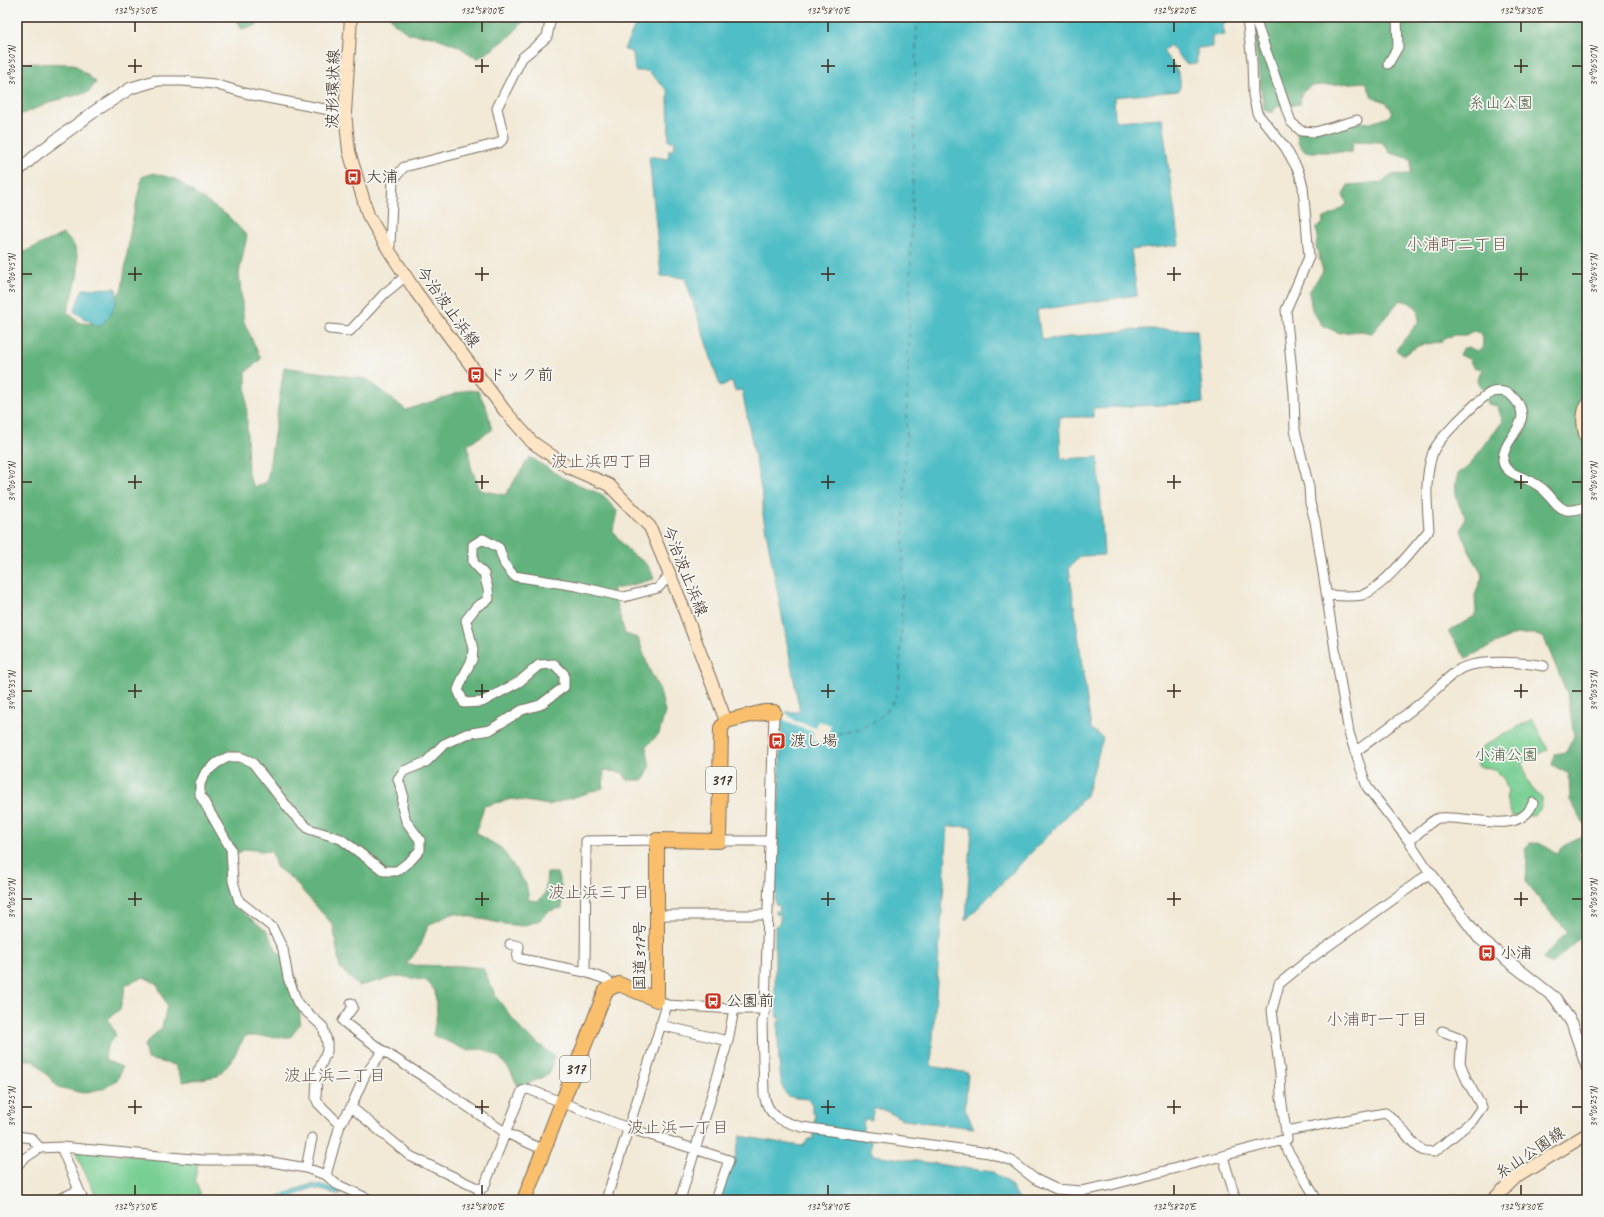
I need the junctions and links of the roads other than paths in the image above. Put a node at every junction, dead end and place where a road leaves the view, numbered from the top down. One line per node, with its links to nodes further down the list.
1 (351, 17): 8 (main road, 波形環状線)
2 (551, 17): 11 (street)
3 (1248, 17): 18 (street)
4 (1252, 17): 9 (street)
5 (1397, 17): 6 (street)
6 (1388, 64)
7 (155, 81): 8 (street); 10 (street)
8 (345, 114): 11 (main road, 波形環状線)
9 (1357, 120)
10 (17, 172)
11 (388, 249): 12 (main road, 今治波止浜線)
12 (406, 276): 13 (street); 17 (main road, 今治波止浜線)
13 (329, 329)
14 (1587, 404): 15 (main road)
15 (1587, 441)
16 (1587, 506): 18 (street)
17 (670, 575): 21 (main road, 今治波止浜線); 45 (street)
18 (1328, 596): 22 (street)
19 (1544, 666): 22 (street)
20 (774, 712): 21 (highway); 26 (street)
21 (726, 720): 25 (highway, 317)
22 (1355, 752): 27 (street)
23 (1533, 803): 27 (street)
24 (657, 840): 25 (highway); 29 (highway, 国道317号); 32 (street)
25 (720, 841): 26 (street)
26 (770, 841): 30 (street)
27 (1409, 841): 28 (street)
28 (1430, 873): 42 (street); 47 (street)
29 (656, 915): 30 (street); 35 (highway, 国道317号)
30 (768, 915): 37 (street)
31 (510, 944): 32 (street)
32 (585, 972): 33 (street)
33 (613, 986): 35 (highway, 国道317号); 43 (highway, 国道317号 / 317)
34 (351, 1002): 41 (street)
35 (662, 1002): 36 (street); 38 (street)
36 (734, 1009): 37 (street); 40 (street)
37 (765, 1009): 57 (street)
38 (660, 1025): 40 (street); 46 (street)
39 (1442, 1031): 47 (street)
40 (728, 1041): 55 (street)
41 (382, 1051): 44 (street); 48 (street)
42 (1587, 1067)
43 (563, 1103): 46 (street); 48 (street); 56 (highway, 国道317号 / 317)
44 (351, 1107): 45 (street); 61 (street)
45 (340, 1125): 60 (street)
46 (628, 1128): 55 (street); 68 (street)
47 (1286, 1131): 52 (street)
48 (506, 1133): 56 (street); 61 (street)
49 (1587, 1134): 73 (main road, 糸山公園線)
50 (17, 1136): 54 (street)
51 (312, 1138): 59 (street)
52 (1282, 1141): 57 (street); 72 (street)
53 (61, 1147): 54 (street); 59 (street); 62 (street)
54 (40, 1148): 58 (street)
55 (696, 1149): 69 (street); 70 (street)
56 (544, 1150): 67 (highway, 国道317号 / 317)
57 (1223, 1156): 71 (street)
58 (17, 1166)
59 (306, 1168): 60 (street)
60 (326, 1175): 65 (street)
61 (479, 1189): 66 (street)
62 (79, 1190): 63 (street); 64 (street)
63 (57, 1200)
64 (83, 1200)
65 (371, 1200)
66 (480, 1200)
67 (524, 1200)
68 (606, 1200)
69 (680, 1200)
70 (715, 1200)
71 (1236, 1200)
72 (1317, 1200)
73 (1493, 1200)

